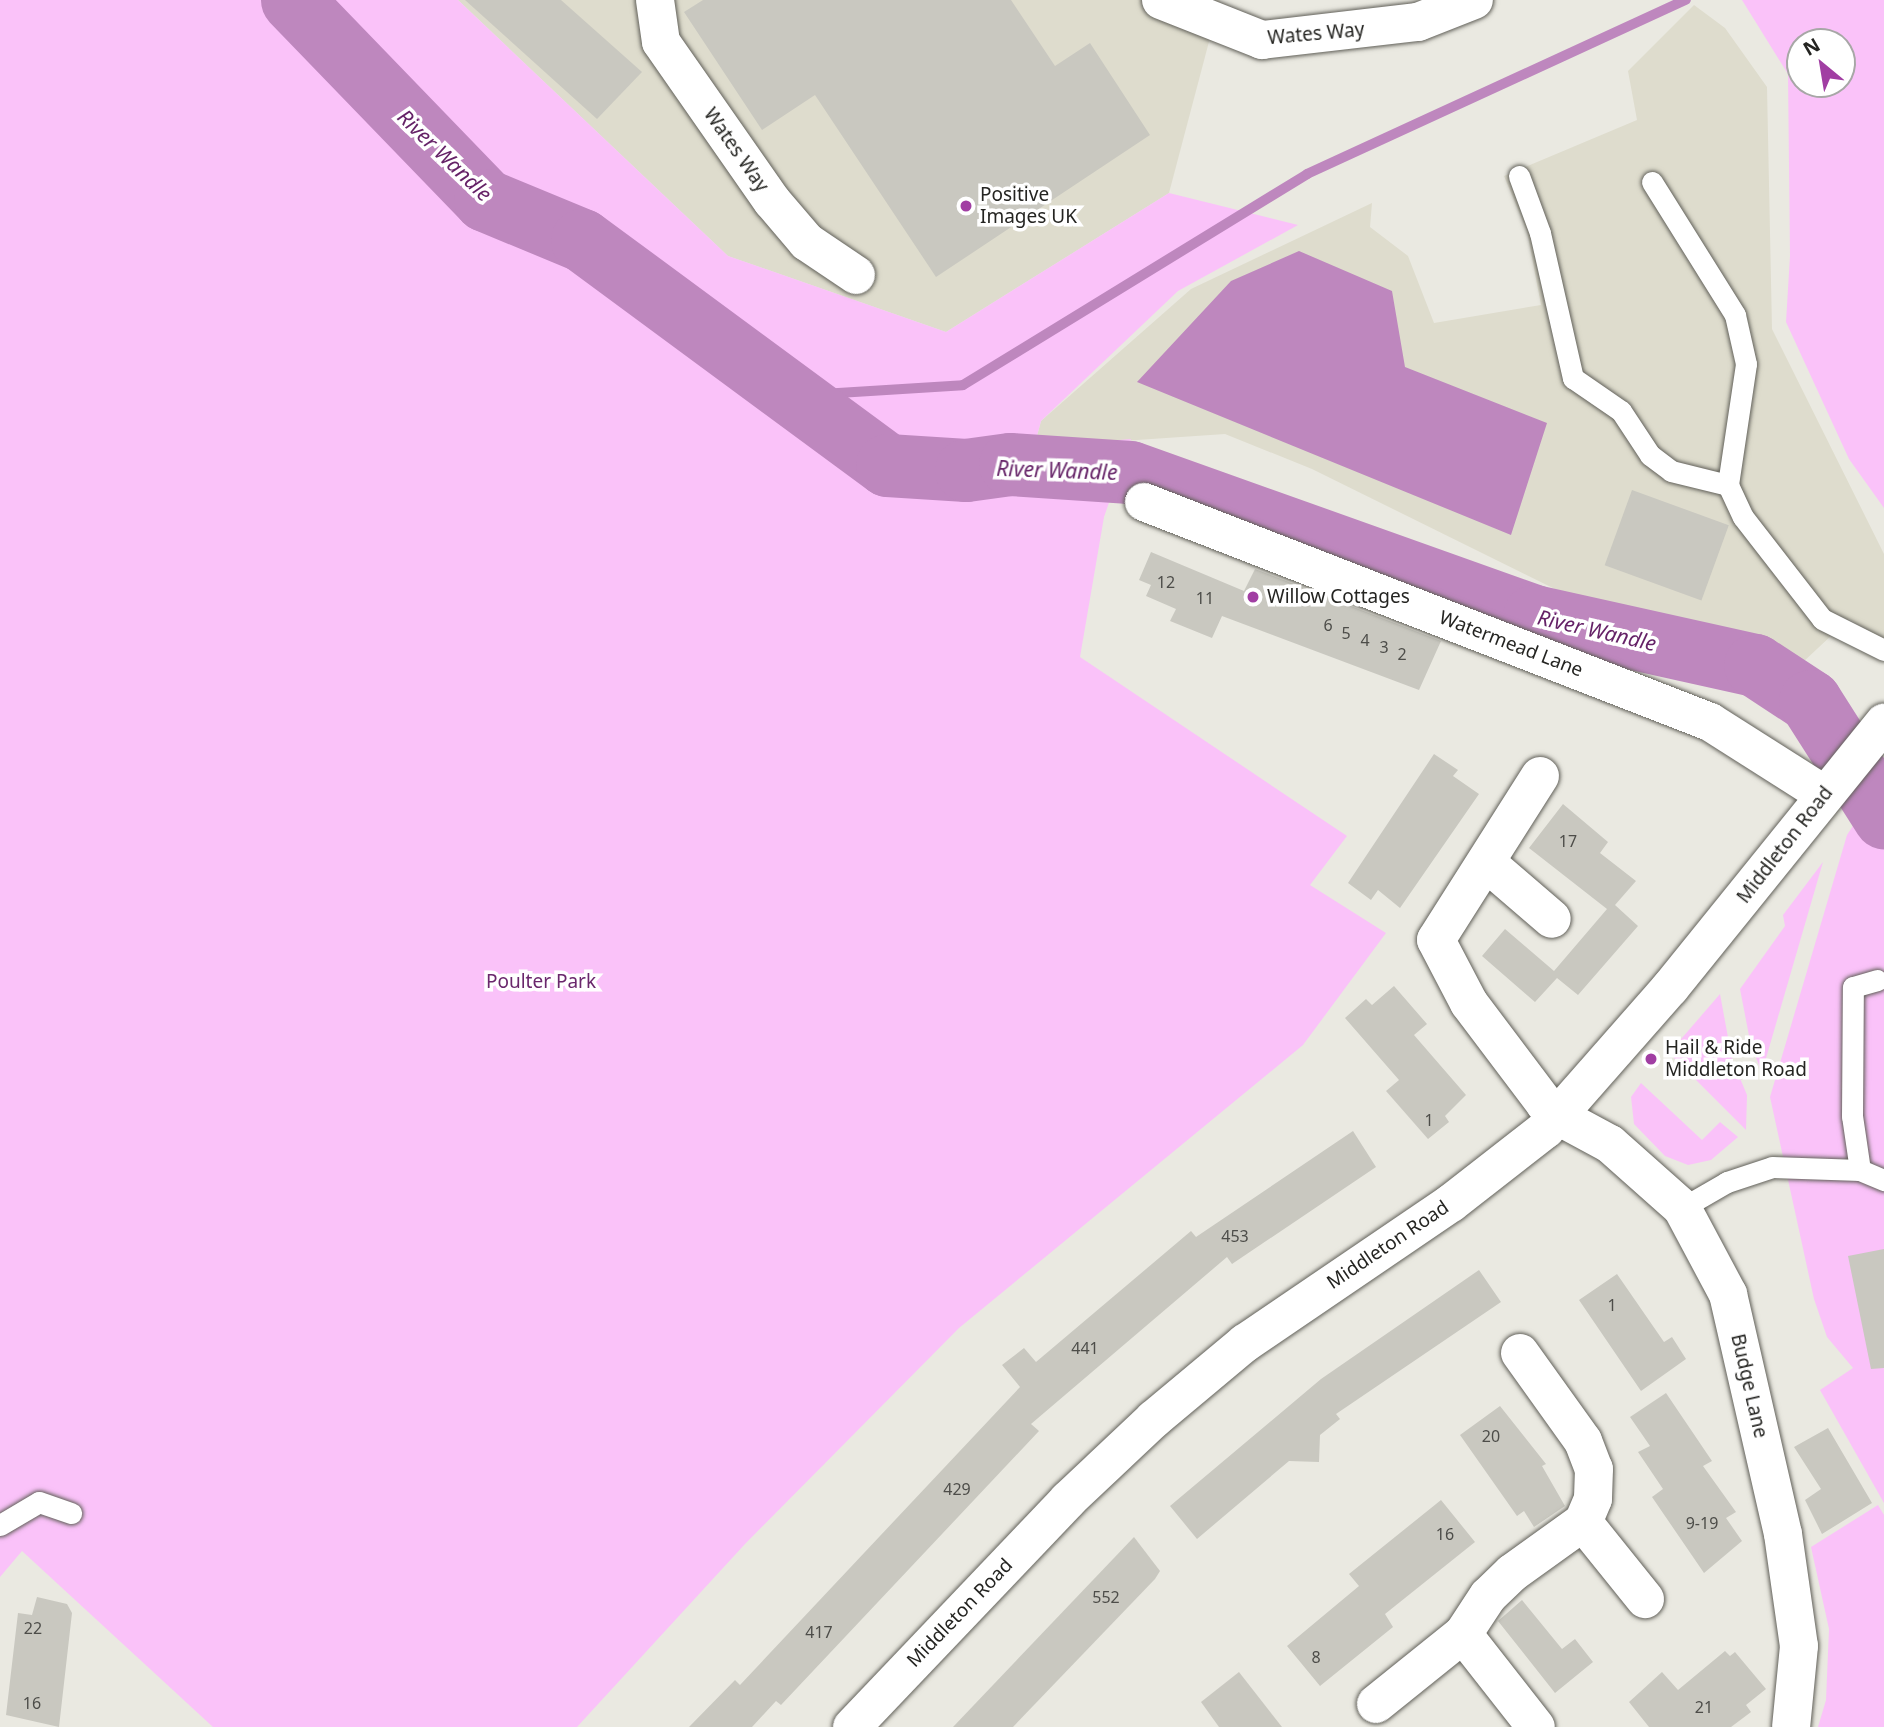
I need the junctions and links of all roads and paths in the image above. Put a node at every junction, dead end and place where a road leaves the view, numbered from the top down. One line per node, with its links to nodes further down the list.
1 (655, 0): 6 (street, Wates Way)
2 (1161, 0): 3 (street, Wates Way)
3 (1474, 0)
4 (1519, 176): 7 (lane)
5 (1652, 182): 7 (lane)
6 (856, 275)
7 (1728, 485): 9 (lane)
8 (1144, 502): 12 (street, Watermead Lane)
9 (1884, 650)
10 (1884, 723): 12 (street, Middleton Road)
11 (1540, 776): 13 (street)
12 (1825, 795): 16 (street, Middleton Road)
13 (1488, 864): 14 (street); 16 (street)
14 (1552, 919)
15 (1877, 980): 17 (lane)
16 (1558, 1116): 19 (street, Budge Lane); 27 (street, Middleton Road)
17 (1860, 1170): 18 (lane); 19 (lane)
18 (1884, 1180)
19 (1682, 1208): 29 (street, Budge Lane)
20 (1520, 1353): 22 (street)
21 (71, 1513): 23 (lane)
22 (1583, 1522): 24 (street); 25 (street)
23 (0, 1525)
24 (1645, 1599)
25 (1462, 1634): 26 (street); 28 (street)
26 (1376, 1704)
27 (852, 1727)
28 (1536, 1727)
29 (1791, 1727)

